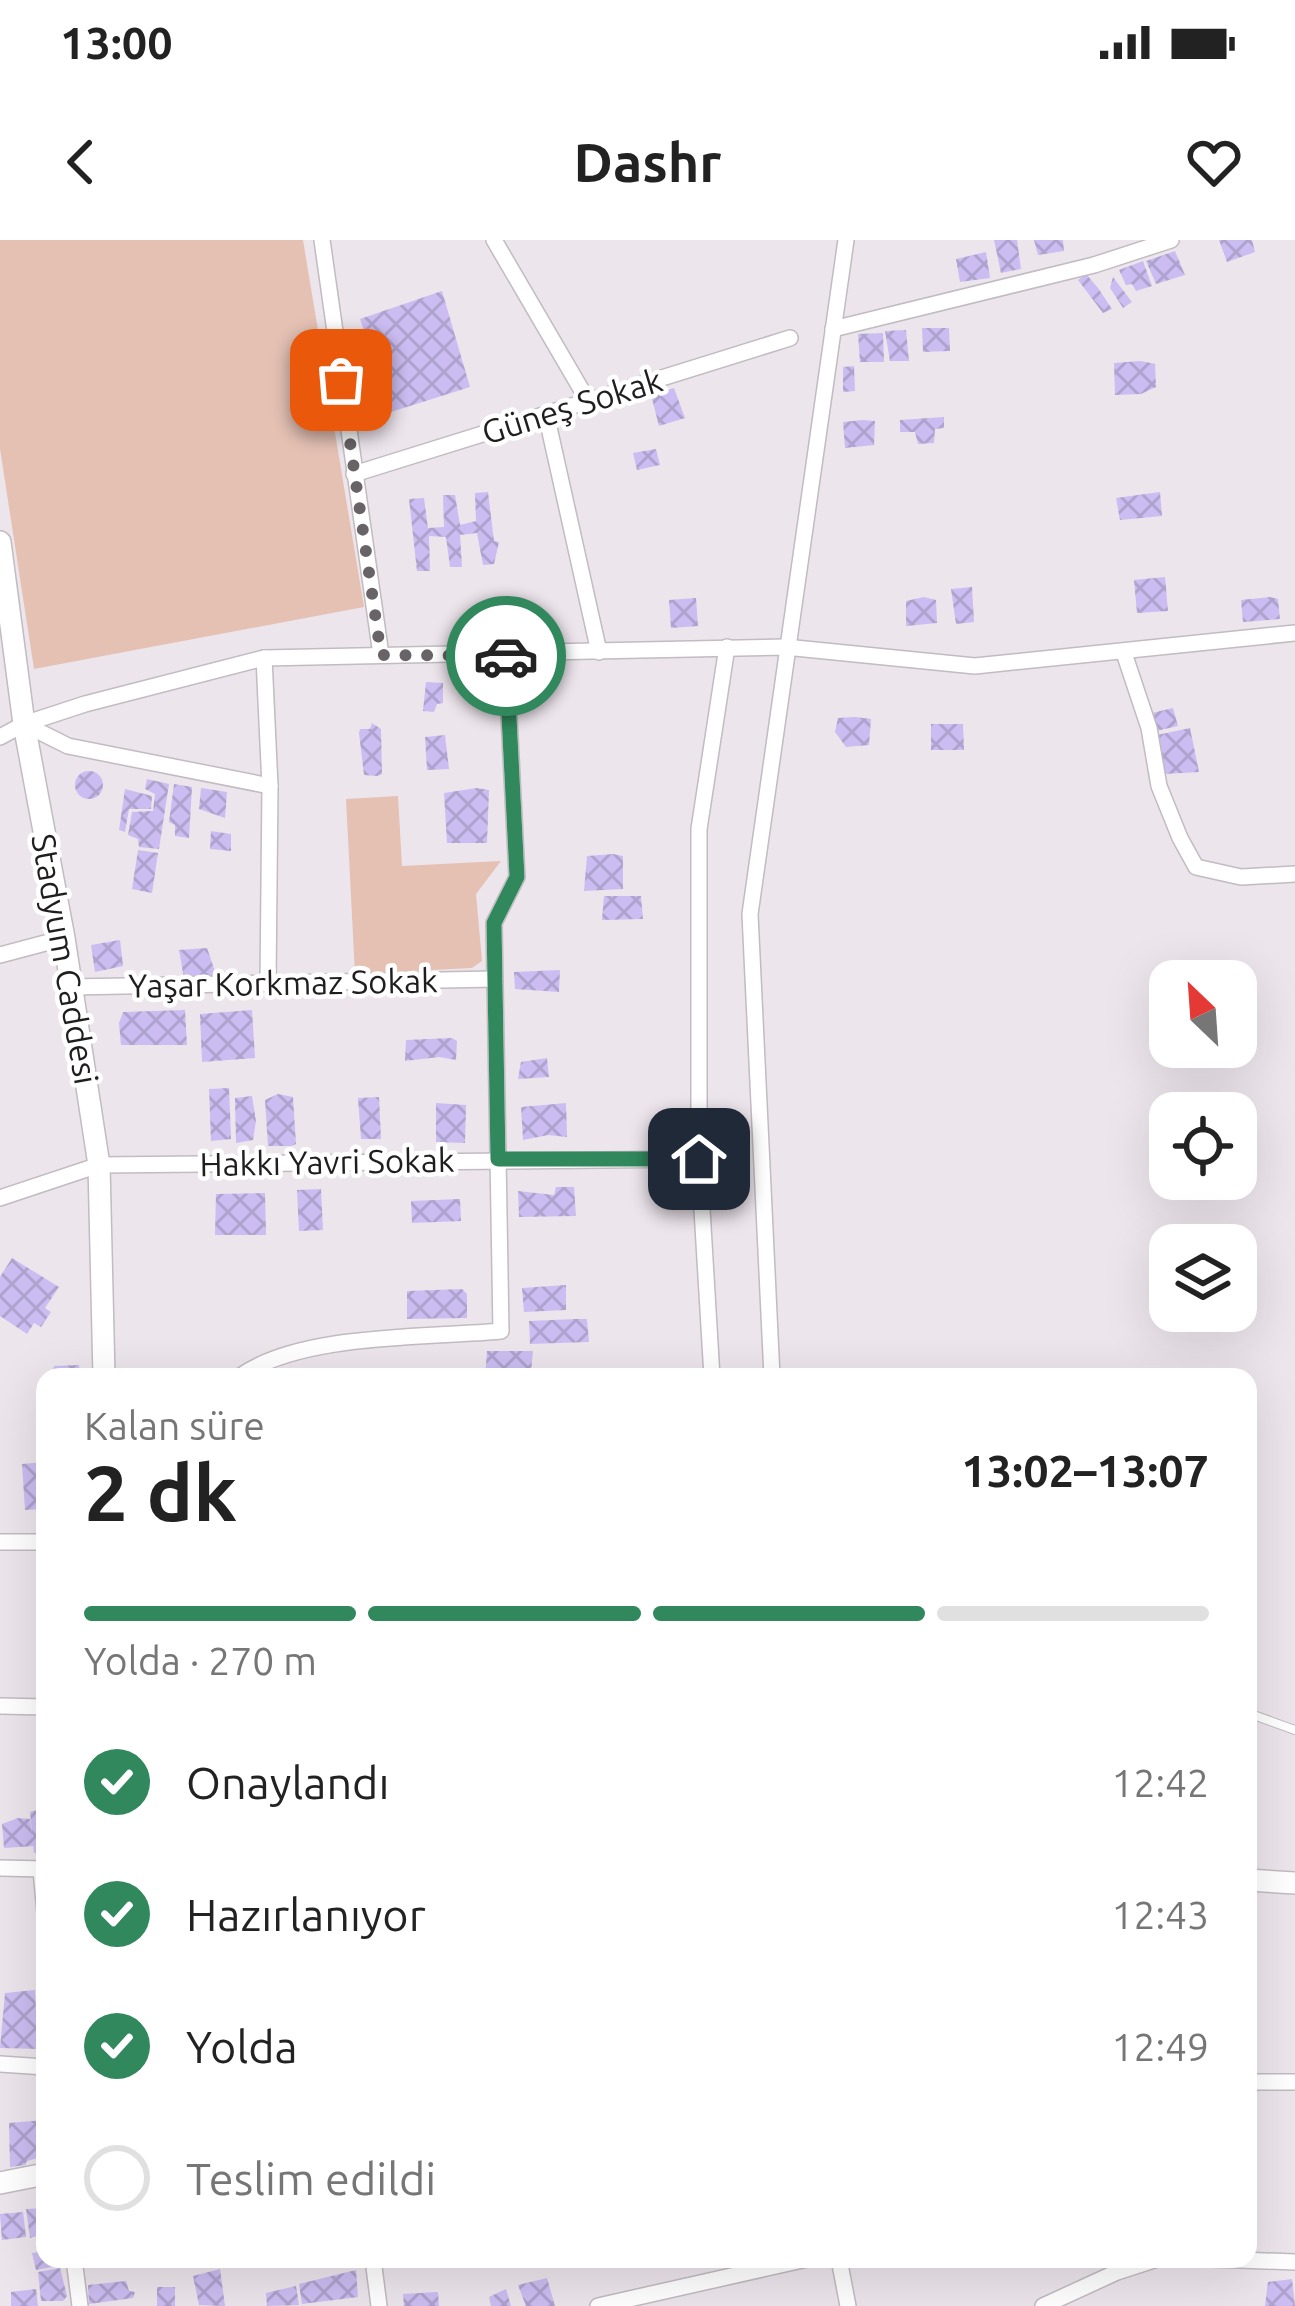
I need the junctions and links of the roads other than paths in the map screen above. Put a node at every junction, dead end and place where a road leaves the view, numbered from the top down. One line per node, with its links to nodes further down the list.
1 (322, 240): 9 (street)
2 (494, 240): 7 (street)
3 (846, 240): 5 (street)
4 (1172, 240): 5 (street)
5 (832, 329): 14 (street)
6 (790, 338): 7 (street, Güneş Sokak)
7 (588, 401): 8 (street, Güneş Sokak)
8 (546, 414): 9 (street, Güneş Sokak); 15 (street)
9 (354, 474): 17 (street)
10 (0, 542): 11 (street, Stadyum Caddesi)
11 (6, 621): 20 (street, Stadyum Caddesi)
12 (1295, 633): 16 (street)
13 (728, 647): 14 (street); 15 (street); 30 (street)
14 (785, 647): 16 (street); 36 (street)
15 (599, 652): 18 (street)
16 (1124, 653): 23 (street)
17 (381, 655): 18 (street); 19 (street)
18 (506, 656): 26 (street)
19 (264, 658): 20 (street); 22 (street)
20 (24, 724): 21 (street); 22 (street); 24 (street, Stadyum Caddesi)
21 (0, 737)
22 (270, 786): 27 (street)
23 (1295, 874)
24 (64, 938): 25 (street); 28 (street, Stadyum Caddesi)
25 (0, 955)
26 (495, 979): 27 (street, Yaşar Korkmaz Sokak); 29 (street)
27 (268, 982): 28 (street, Yaşar Korkmaz Sokak)
28 (71, 987): 31 (street, Stadyum Caddesi)
29 (498, 1159): 30 (street, Hakkı Yavri Sokak); 31 (street, Hakkı Yavri Sokak); 34 (street)
30 (699, 1159): 35 (street)
31 (99, 1165): 32 (street, Hakkı Yavri Sokak); 33 (street, Stadyum Caddesi)
32 (0, 1198)
33 (104, 1368)
34 (251, 1368)
35 (711, 1368)
36 (772, 1368)
37 (0, 1531): 38 (street)
38 (0, 1542): 39 (street)
39 (36, 1542)
40 (0, 1706): 41 (street)
41 (36, 1707)
42 (1257, 1716): 43 (lane)
43 (1295, 1730)
44 (0, 1868): 45 (street)
45 (36, 1870)
46 (1257, 1881): 47 (street)
47 (1295, 1883)
48 (0, 2064): 49 (street)
49 (36, 2066)
50 (1257, 2082): 51 (street)
51 (1295, 2082)
52 (36, 2176): 53 (street)
53 (0, 2183)
54 (1257, 2261): 55 (street)
55 (1295, 2262)
56 (75, 2268): 61 (street)
57 (375, 2268): 62 (street)
58 (767, 2268): 63 (street)
59 (841, 2268): 64 (street)
60 (1129, 2268): 65 (street)
61 (80, 2306)
62 (379, 2306)
63 (598, 2306)
64 (848, 2306)
65 (1043, 2306)

